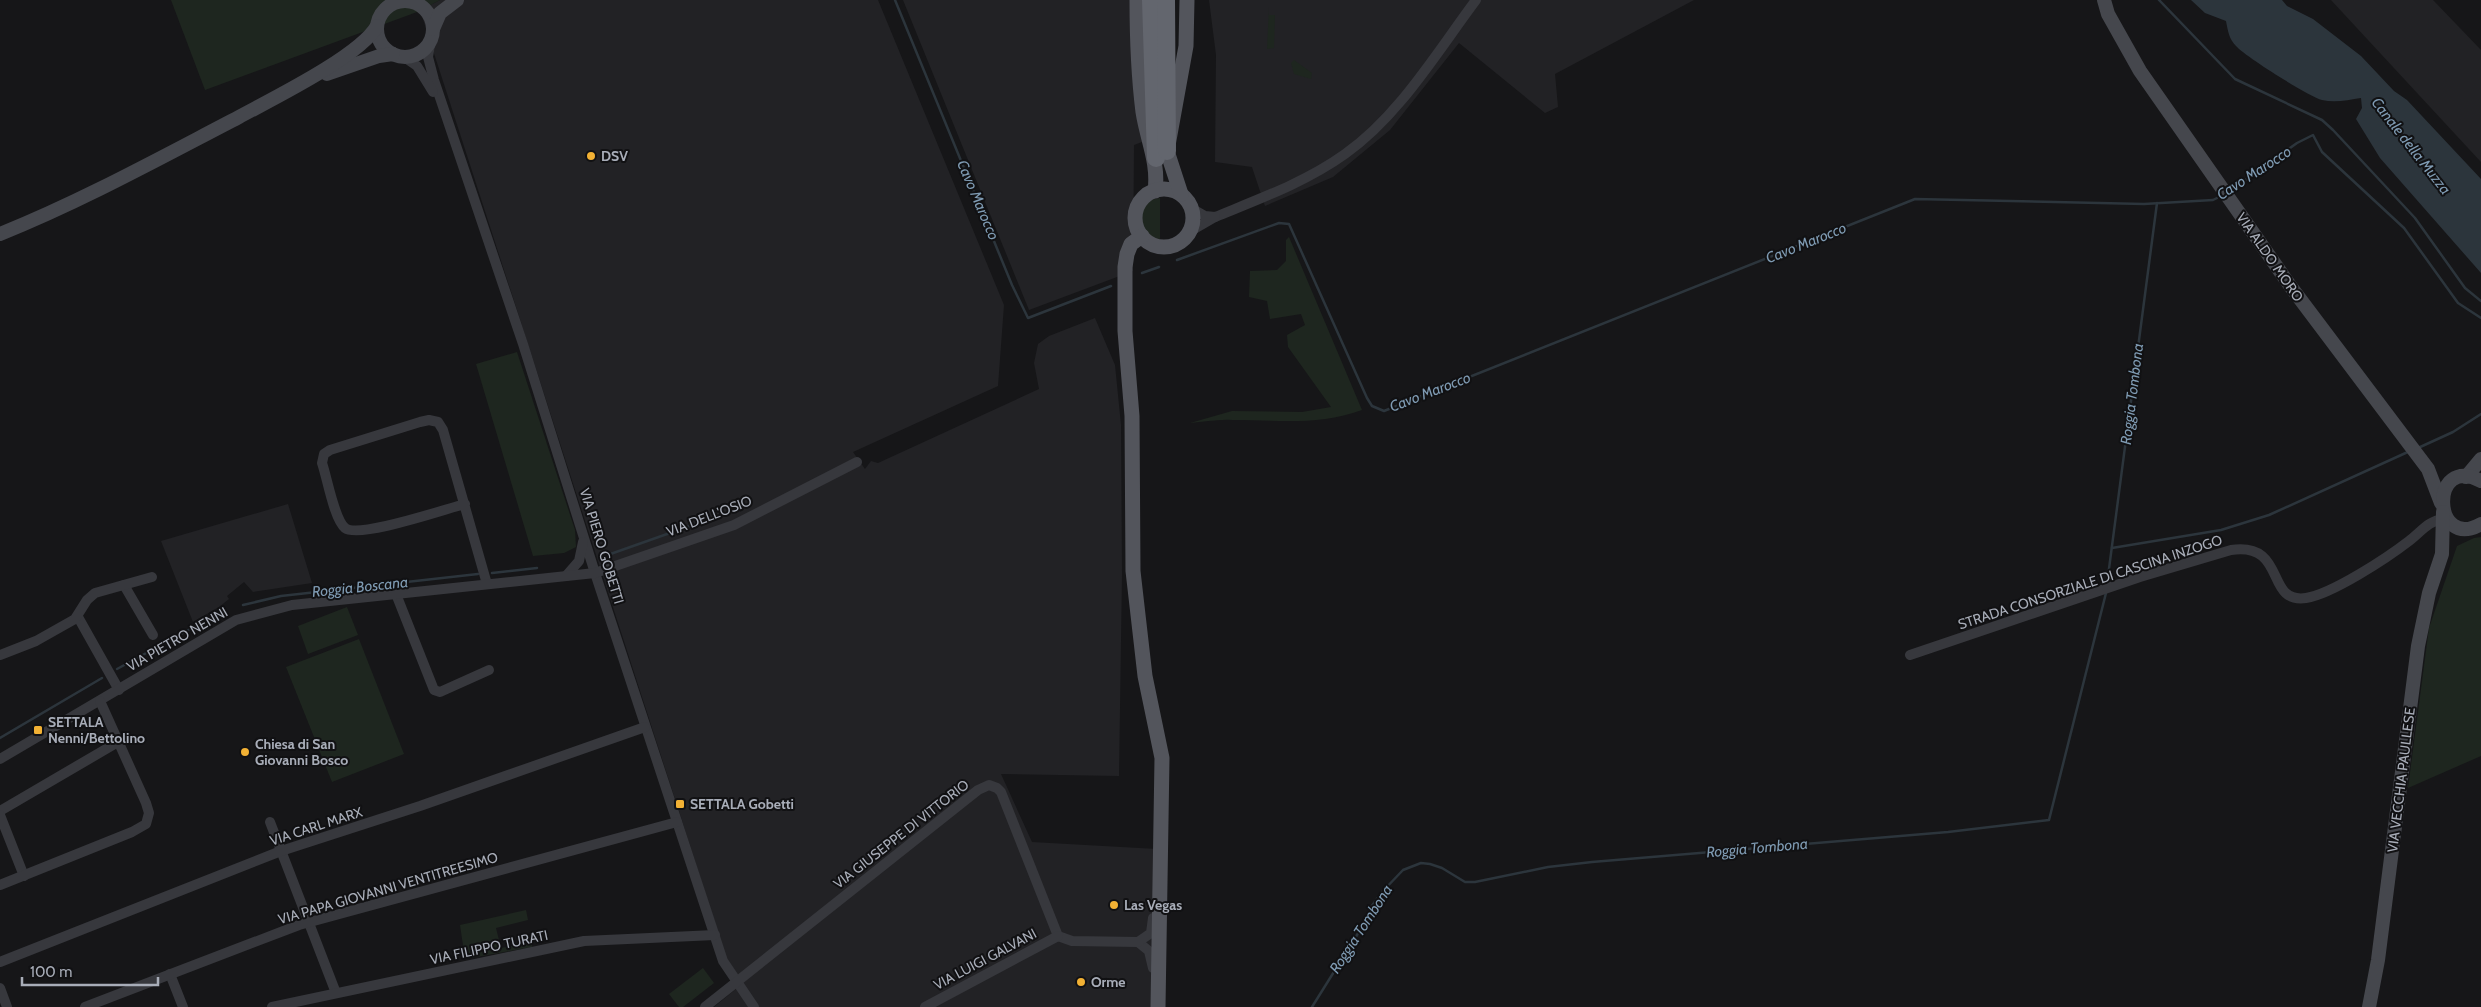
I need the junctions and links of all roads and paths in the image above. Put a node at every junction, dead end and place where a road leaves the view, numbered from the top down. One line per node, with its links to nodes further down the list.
1 (434, 0): 9 (street)
2 (457, 0): 11 (street)
3 (1137, 0): 15 (main road)
4 (1151, 0): 15 (highway)
5 (1166, 0): 15 (highway)
6 (1187, 0): 15 (main road)
7 (1476, 0): 19 (street)
8 (2104, 0): 23 (street, VIA ALDO MORO)
9 (412, 2): 10 (street); 11 (street)
10 (377, 26): 12 (street); 13 (street)
11 (432, 34): 12 (street); 14 (street)
12 (399, 56): 13 (street); 14 (street)
13 (294, 88): 21 (street)
14 (446, 116): 31 (street, VIA PIERO GOBETTI)
15 (1161, 154): 16 (main road); 17 (main road)
16 (1155, 190): 17 (main road); 22 (main road)
17 (1180, 194): 18 (main road)
18 (1191, 208): 19 (street); 20 (main road)
19 (1215, 217): 20 (street)
20 (1189, 232): 22 (main road)
21 (0, 234)
22 (1142, 236): 54 (main road)
23 (2414, 450): 26 (street, VIA ALDO MORO); 29 (street, VIA ALDO MORO)
24 (2481, 459): 26 (street)
25 (857, 462): 33 (street, VIA DELL'OSIO)
26 (2462, 478): 27 (street, VIA ALDO MORO); 29 (street)
27 (2481, 481)
28 (464, 504): 28 (street); 36 (street)
29 (2443, 511): 30 (street); 32 (street, VIA VECCHIA PAULLESE); 42 (street, STRADA CONSORZIALE DI CASCINA INZOGO)
30 (2477, 526): 32 (street, VIA VECCHIA PAULLESE)
31 (582, 531): 33 (street, VIA PIERO GOBETTI); 34 (street)
32 (2442, 554): 74 (street, VIA VECCHIA PAULLESE)
33 (595, 573): 34 (street, VIA PIETRO NENNI); 46 (street, VIA PIERO GOBETTI)
34 (566, 576): 36 (street, VIA PIETRO NENNI)
35 (152, 577): 37 (street)
36 (487, 584): 38 (street, VIA PIETRO NENNI)
37 (124, 585): 39 (street); 40 (street)
38 (396, 594): 43 (street); 44 (street, VIA PIETRO NENNI)
39 (78, 617): 41 (street); 44 (street)
40 (153, 635)
41 (0, 655)
42 (1910, 655)
43 (488, 670)
44 (119, 690): 45 (street, VIA PIETRO NENNI)
45 (100, 701): 47 (street); 48 (street, VIA PIETRO NENNI)
46 (645, 728): 51 (street, VIA PIERO GOBETTI); 52 (street, VIA CARL MARX)
47 (118, 742): 49 (street); 53 (street)
48 (0, 759)
49 (0, 813): 53 (street)
50 (270, 822): 52 (street)
51 (677, 822): 56 (street, VIA PAPA GIOVANNI VENTITREESIMO); 57 (street, VIA PIERO GOBETTI)
52 (281, 851): 56 (street); 60 (street, VIA CARL MARX)
53 (24, 876): 55 (street)
54 (1160, 883): 59 (street); 73 (main road)
55 (0, 886)
56 (308, 922): 61 (street, VIA PAPA GIOVANNI VENTITREESIMO); 64 (street)
57 (715, 935): 62 (street, VIA PIERO GOBETTI); 64 (street, VIA FILIPPO TURATI)
58 (1058, 936): 59 (street); 62 (street, VIA GIUSEPPE DI VITTORIO); 71 (street, VIA LUIGI GALVANI)
59 (1138, 942): 72 (street)
60 (0, 962)
61 (170, 974): 66 (street, VIA PAPA GIOVANNI VENTITREESIMO); 67 (street)
62 (736, 983): 69 (street, VIA GIUSEPPE DI VITTORIO); 70 (street)
63 (0, 988): 65 (street)
64 (336, 993): 68 (street, VIA FILIPPO TURATI)
65 (7, 1007)
66 (85, 1007)
67 (183, 1007)
68 (272, 1007)
69 (705, 1007)
70 (754, 1007)
71 (925, 1007)
72 (1154, 1007)
73 (1158, 1007)
74 (2369, 1007)

